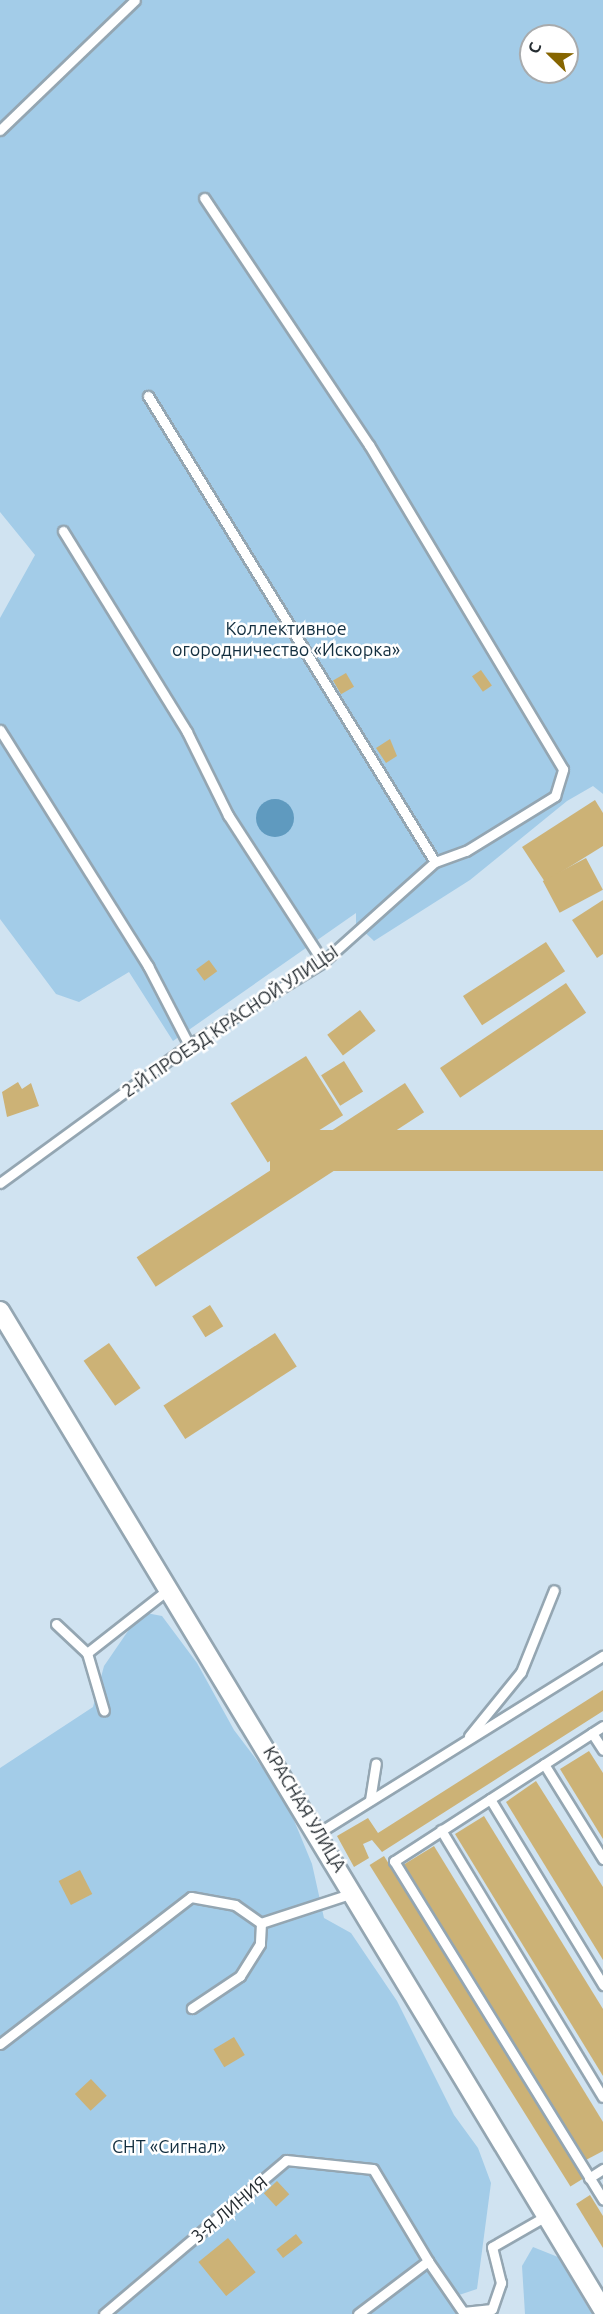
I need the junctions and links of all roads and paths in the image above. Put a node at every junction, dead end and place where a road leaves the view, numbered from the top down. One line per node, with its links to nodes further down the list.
1 (135, 0): 2 (lane)
2 (0, 130)
3 (204, 198): 7 (lane, 2-Й ПРОЕЗД КРАСНОЙ УЛИЦЫ)
4 (148, 396): 7 (lane)
5 (63, 531): 8 (lane)
6 (0, 730): 9 (lane)
7 (435, 862): 8 (lane, 2-Й ПРОЕЗД КРАСНОЙ УЛИЦЫ)
8 (323, 962): 9 (lane, 2-Й ПРОЕЗД КРАСНОЙ УЛИЦЫ)
9 (189, 1045): 10 (lane, 2-Й ПРОЕЗД КРАСНОЙ УЛИЦЫ)
10 (0, 1183)
11 (0, 1311): 12 (street, КРАСНАЯ УЛИЦА)
12 (170, 1588): 15 (lane); 27 (street, КРАСНАЯ УЛИЦА)
13 (554, 1590): 20 (lane)
14 (56, 1624): 15 (lane)
15 (87, 1653): 17 (lane)
16 (603, 1656): 20 (lane)
17 (104, 1712)
18 (603, 1726): 19 (lane)
19 (592, 1733): 21 (lane); 23 (lane)
20 (464, 1742): 25 (lane)
21 (603, 1750)
22 (376, 1763): 25 (lane)
23 (544, 1764): 24 (lane); 28 (lane)
24 (490, 1798): 26 (lane); 31 (lane)
25 (370, 1800): 27 (lane)
26 (441, 1830): 34 (lane); 36 (lane)
27 (321, 1831): 29 (street, КРАСНАЯ УЛИЦА)
28 (603, 1859)
29 (355, 1892): 30 (lane); 38 (street, КРАСНАЯ УЛИЦА)
30 (261, 1923): 32 (lane); 33 (lane)
31 (603, 1985)
32 (192, 2008)
33 (0, 2044)
34 (603, 2097)
35 (603, 2169): 36 (lane)
36 (589, 2178): 37 (lane)
37 (603, 2200)
38 (546, 2216): 40 (street, КРАСНАЯ УЛИЦА); 41 (lane)
39 (428, 2260): 41 (lane); 42 (lane, 3-Я ЛИНИЯ); 43 (lane)
40 (603, 2310)
41 (463, 2313)
42 (104, 2314)
43 (358, 2314)

